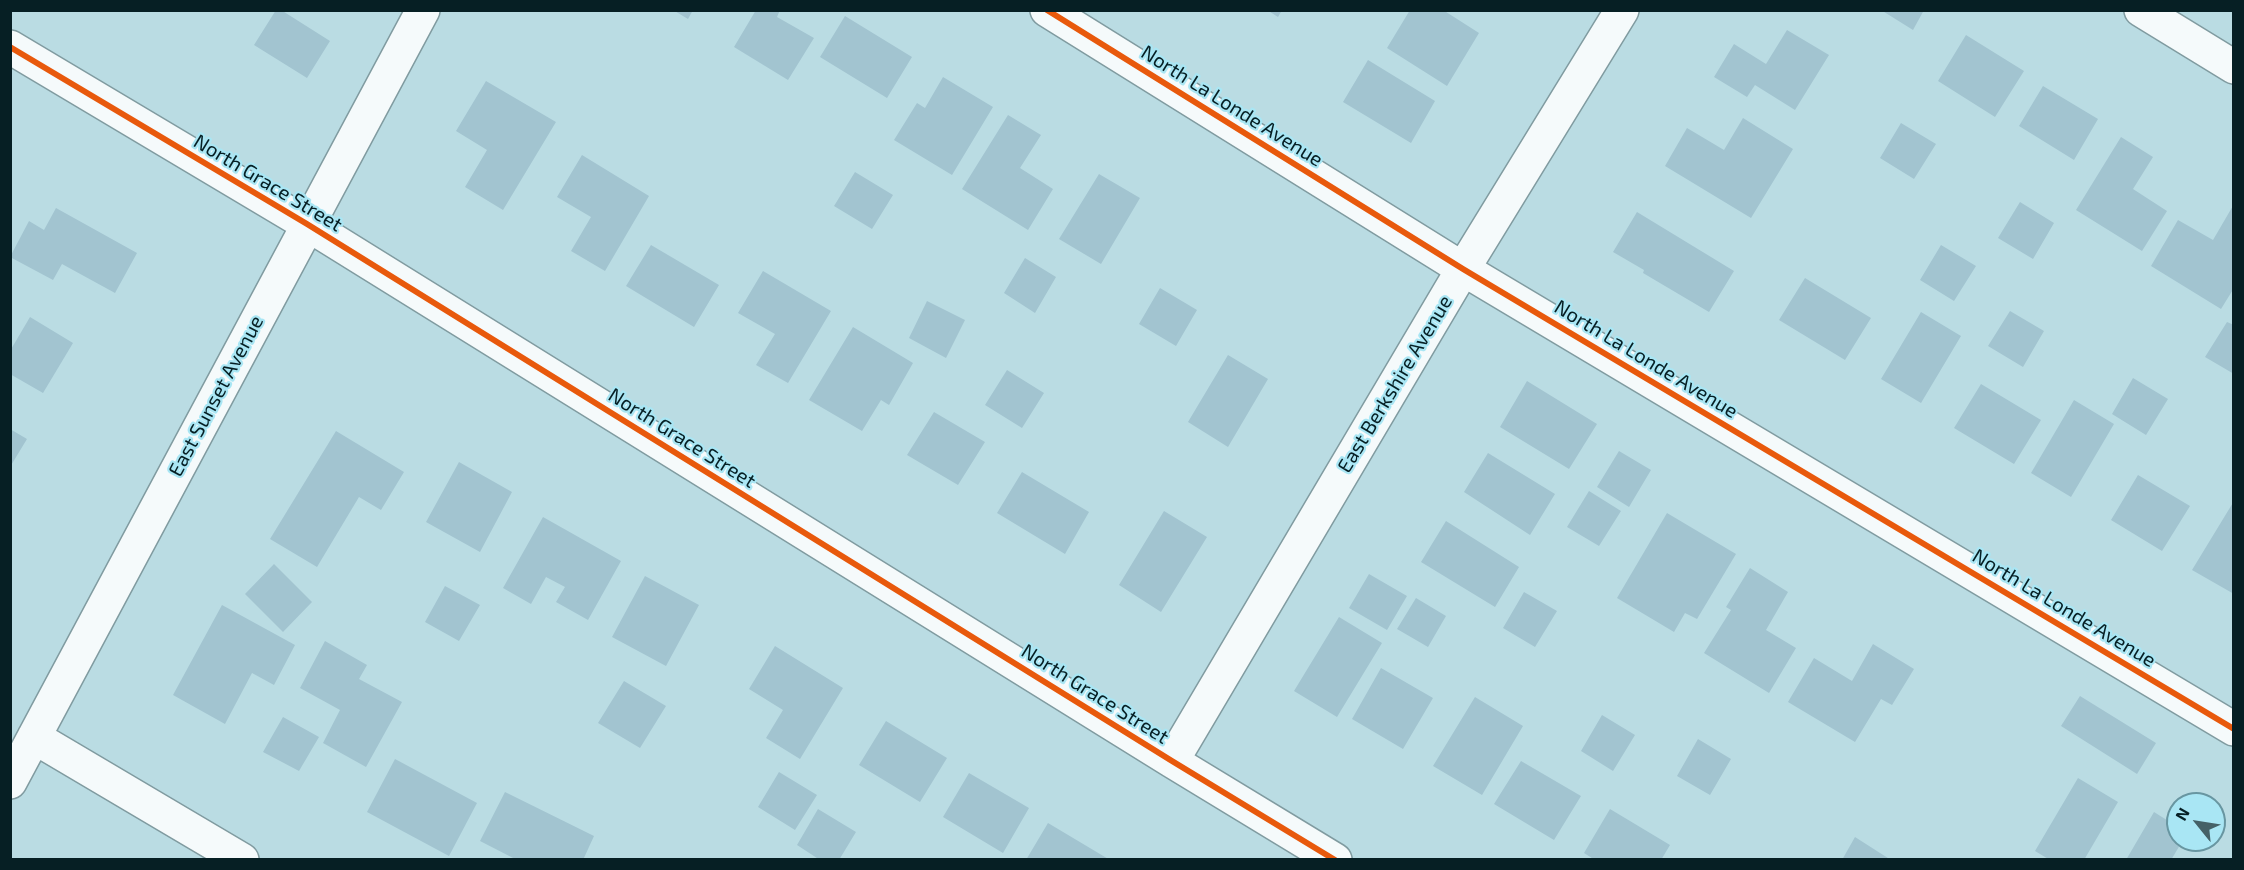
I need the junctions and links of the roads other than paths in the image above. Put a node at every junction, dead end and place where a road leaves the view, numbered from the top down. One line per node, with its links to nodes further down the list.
1 (423, 10): 7 (street, East Sunset Avenue)
2 (1047, 10): 8 (street, North La Londe Avenue)
3 (1622, 10): 8 (street, East Berkshire Avenue)
4 (2141, 10): 6 (street)
5 (10, 47): 7 (street, North Grace Street)
6 (2234, 67)
7 (307, 224): 10 (street, East Sunset Avenue); 11 (street, North Grace Street)
8 (1463, 269): 9 (street, North La Londe Avenue); 11 (street, East Berkshire Avenue)
9 (2234, 729)
10 (34, 737): 12 (street, East Sunset Avenue); 13 (street)
11 (1172, 761): 14 (street, North Grace Street)
12 (10, 782)
13 (242, 860)
14 (1335, 860)

